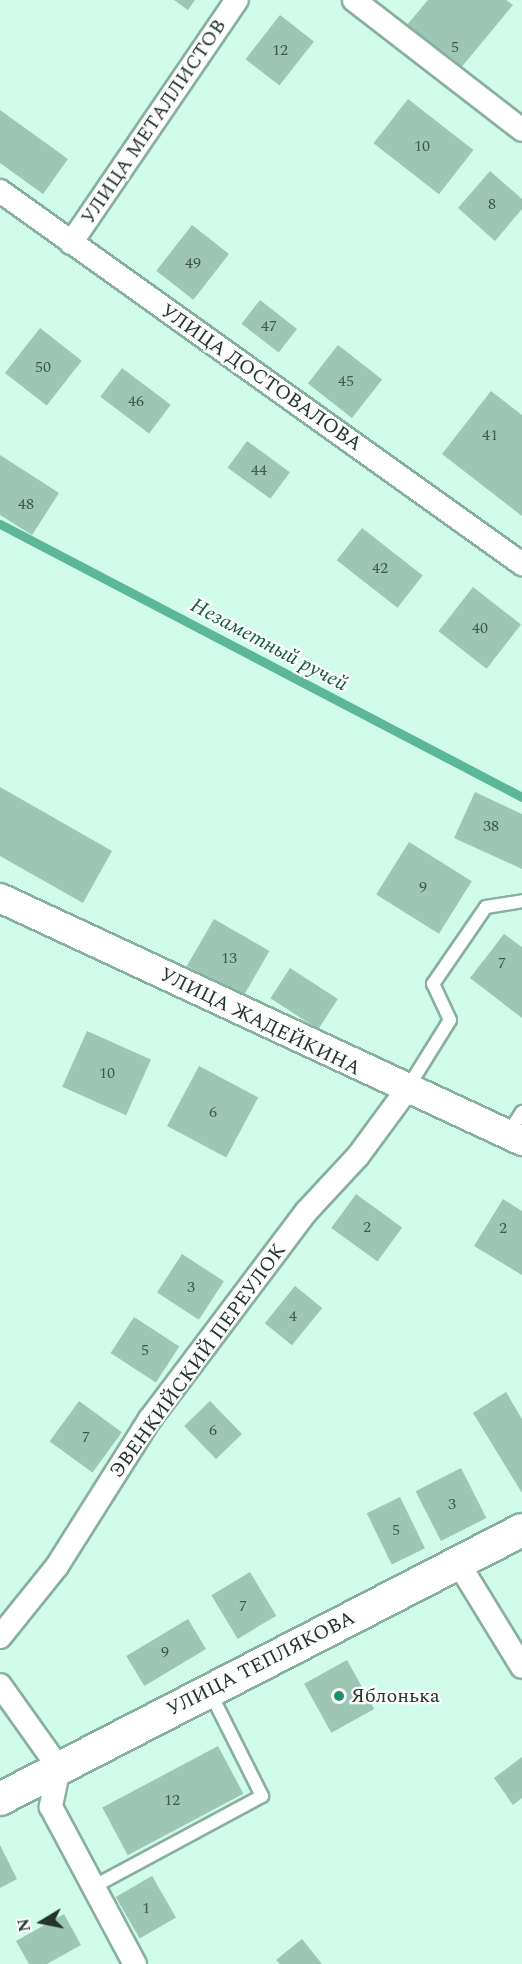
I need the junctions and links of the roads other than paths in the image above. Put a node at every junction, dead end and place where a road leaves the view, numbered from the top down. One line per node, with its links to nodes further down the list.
1 (237, 0): 5 (street, УЛИЦА МЕТАЛЛИСТОВ)
2 (354, 0): 3 (street)
3 (522, 130)
4 (0, 191): 5 (street, УЛИЦА ДОСТОВАЛОВА)
5 (70, 243): 6 (street, УЛИЦА ДОСТОВАЛОВА)
6 (522, 564)
7 (0, 898): 9 (street, УЛИЦА ЖАДЕЙКИНА)
8 (522, 901): 9 (lane)
9 (406, 1091): 10 (street, УЛИЦА ЖАДЕЙКИНА); 13 (street, ЭВЕНКИЙСКИЙ ПЕРЕУЛОК)
10 (518, 1129)
11 (522, 1530): 12 (main road, УЛИЦА ТЕПЛЯКОВА)
12 (457, 1561): 14 (street); 16 (main road, УЛИЦА ТЕПЛЯКОВА)
13 (0, 1637)
14 (522, 1667)
15 (0, 1685): 17 (street)
16 (209, 1690): 17 (main road, УЛИЦА ТЕПЛЯКОВА); 19 (lane)
17 (58, 1768): 18 (main road, УЛИЦА ТЕПЛЯКОВА); 19 (street)
18 (0, 1799)
19 (91, 1888): 20 (street)
20 (135, 1964)

